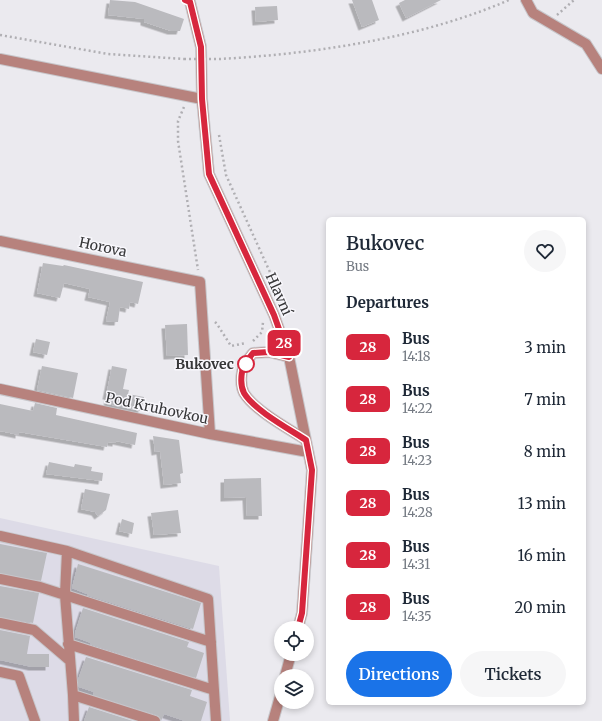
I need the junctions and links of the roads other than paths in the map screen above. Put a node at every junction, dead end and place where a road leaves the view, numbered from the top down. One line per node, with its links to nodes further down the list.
1 (526, 0): 4 (street)
2 (191, 1): 5 (street, Hlavní)
3 (0, 59): 5 (street)
4 (602, 69)
5 (198, 98): 7 (street, Hlavní)
6 (0, 241): 9 (street, Horova)
7 (289, 357): 10 (street, Hlavní); 10 (street)
8 (0, 389): 9 (street, Pod Kruhovkou)
9 (210, 434): 11 (street, Pod Kruhovkou)
10 (306, 440): 11 (street, Hlavní)
11 (308, 452): 16 (street, Hlavní)
12 (0, 536): 13 (street)
13 (67, 551): 15 (street); 18 (street)
14 (0, 579): 15 (street)
15 (65, 595): 18 (street); 19 (street)
16 (300, 621)
17 (0, 623): 20 (street)
18 (211, 642): 22 (street)
19 (68, 644): 20 (street); 22 (street)
20 (69, 660): 23 (street)
21 (0, 672): 25 (street)
22 (214, 690): 28 (street)
23 (73, 695): 26 (street); 27 (street)
24 (276, 709): 29 (street)
25 (35, 721)
26 (74, 721)
27 (155, 721)
28 (216, 721)
29 (273, 721)

